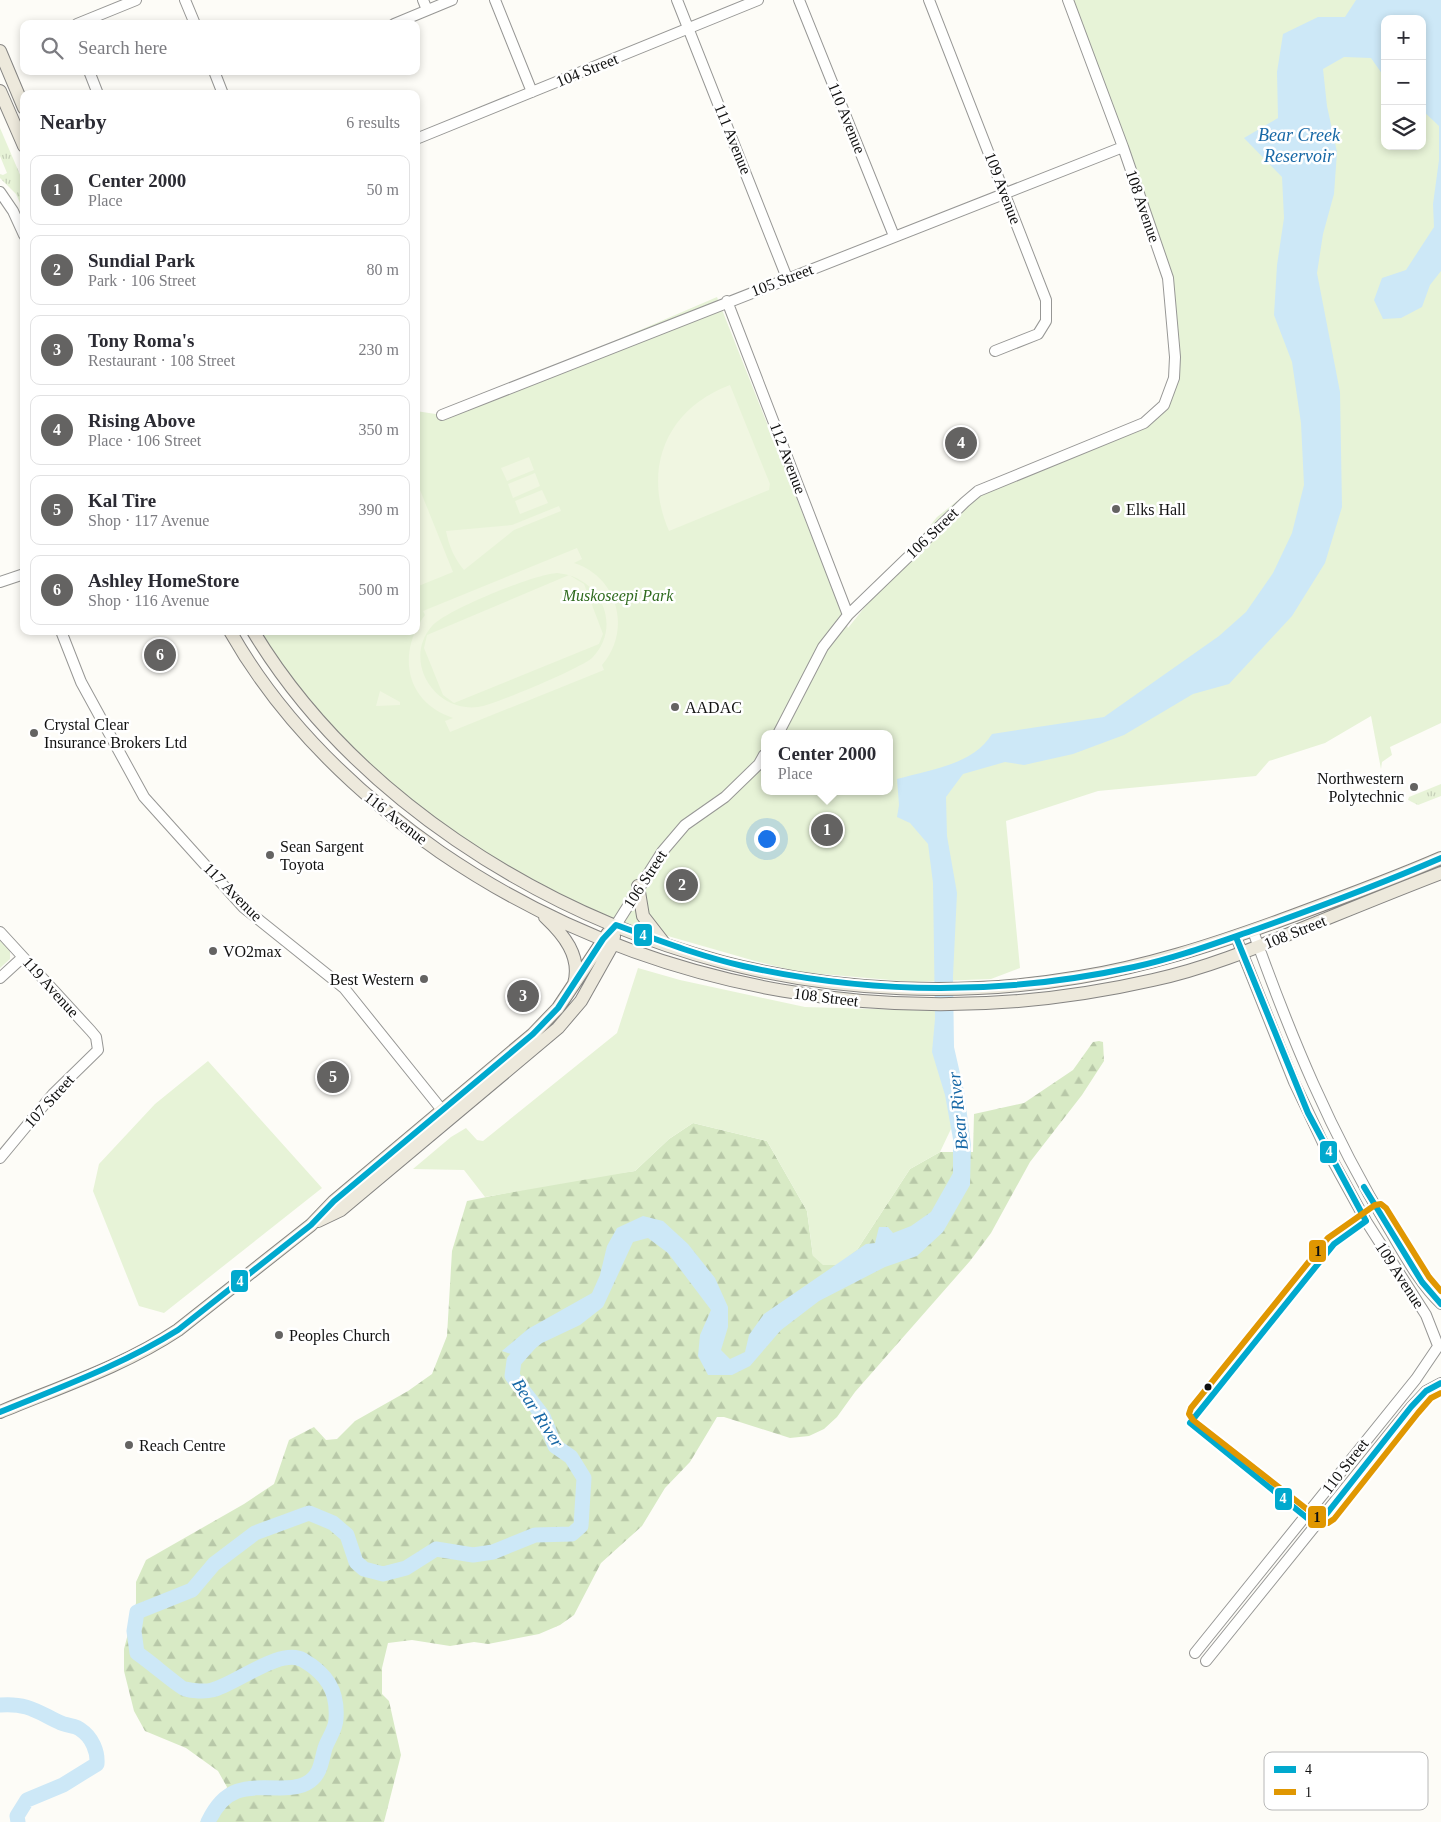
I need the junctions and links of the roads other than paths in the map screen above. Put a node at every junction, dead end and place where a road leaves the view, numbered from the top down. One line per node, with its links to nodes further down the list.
1 (185, 0): 13 (street)
2 (423, 0): 11 (street)
3 (452, 0): 11 (street)
4 (495, 0): 22 (street)
5 (677, 0): 15 (street, 111 Avenue)
6 (758, 0): 15 (street, 104 Street)
7 (800, 0): 30 (street, 110 Avenue)
8 (929, 0): 28 (street, 109 Avenue)
9 (1068, 0): 26 (street, 108 Avenue)
10 (132, 1): 12 (street)
11 (427, 10): 14 (street)
12 (87, 20)
13 (193, 20)
14 (403, 20)
15 (689, 28): 22 (street, 104 Street); 31 (street, 111 Avenue)
16 (0, 51): 23 (main road)
17 (91, 75): 20 (street)
18 (216, 75): 21 (street)
19 (0, 90): 24 (main road)
20 (96, 90)
21 (221, 90)
22 (532, 92): 25 (street, 104 Street)
23 (20, 98)
24 (20, 137)
25 (420, 138)
26 (1123, 147): 28 (street, 105 Street); 34 (street, 108 Avenue)
27 (0, 192): 29 (street)
28 (1005, 192): 30 (street, 105 Street); 33 (street, 109 Avenue)
29 (20, 227)
30 (894, 236): 31 (street, 105 Street)
31 (788, 278): 32 (street, 105 Street)
32 (728, 301): 35 (street, 105 Street); 38 (street, 112 Avenue)
33 (995, 351)
34 (1155, 414): 38 (street, 106 Street)
35 (442, 415)
36 (20, 575): 37 (street)
37 (0, 582)
38 (848, 615): 42 (street, 106 Street)
39 (62, 635): 60 (street, 117 Avenue)
40 (233, 635): 47 (main road, 116 Avenue)
41 (256, 635): 48 (main road, 116 Avenue)
42 (780, 730)
43 (761, 760): 46 (street, 106 Street)
44 (1441, 858): 49 (main road, 108 Street)
45 (1441, 873): 54 (main road, 108 Street)
46 (638, 886): 48 (street, 106 Street); 53 (main road)
47 (537, 909): 52 (main road, 116 Avenue); 58 (main road)
48 (616, 925): 52 (main road); 53 (main road, 108 Street)
49 (1253, 931): 51 (main road, 108 Street); 54 (street, 109 Avenue)
50 (0, 932): 56 (street, 119 Avenue)
51 (1236, 937): 53 (main road, 108 Street); 55 (street, 109 Avenue)
52 (608, 942): 55 (main road, 108 Street); 58 (main road); 60 (main road)
53 (665, 945)
54 (1258, 946): 55 (main road, 108 Street); 62 (street, 109 Avenue)
55 (1242, 953): 63 (street, 109 Avenue)
56 (23, 956): 57 (street); 59 (street, 119 Avenue)
57 (0, 978)
58 (572, 988): 60 (main road)
59 (98, 1045): 61 (street, 107 Street)
60 (446, 1116): 66 (main road)
61 (0, 1158)
62 (1441, 1304)
63 (1438, 1342): 64 (street, 109 Avenue); 67 (street, 110 Street)
64 (1441, 1362)
65 (1441, 1382): 68 (street, 110 Street)
66 (0, 1412)
67 (1195, 1653)
68 (1206, 1661)

